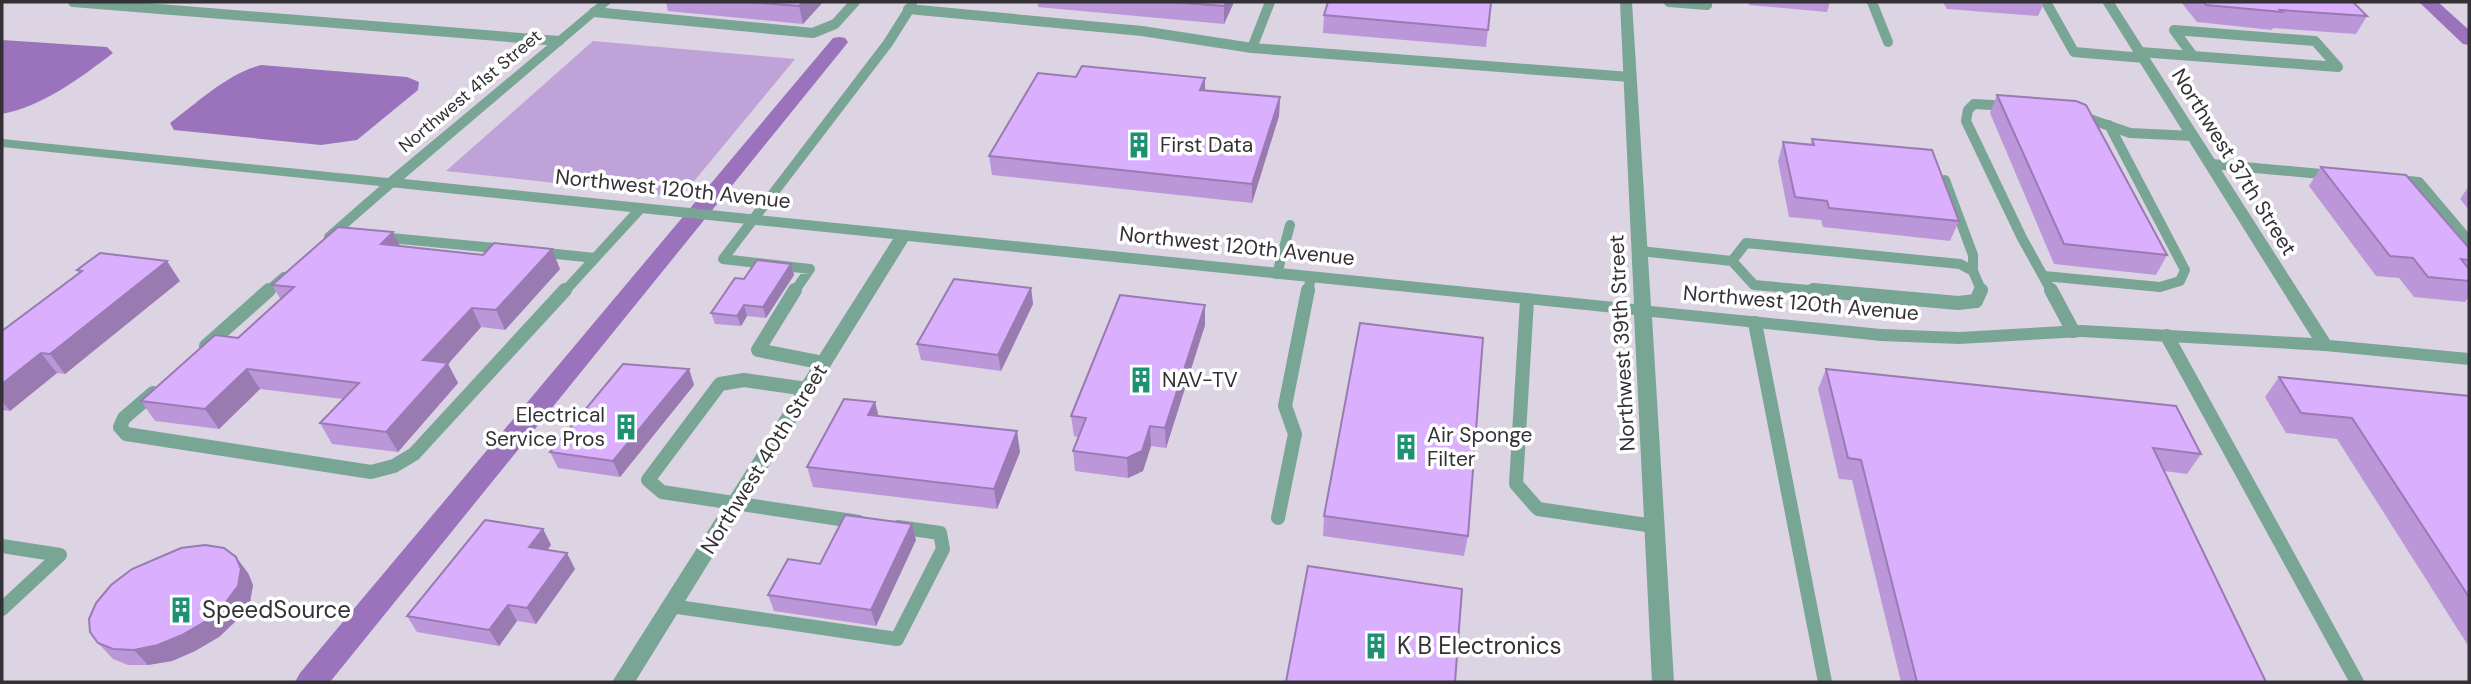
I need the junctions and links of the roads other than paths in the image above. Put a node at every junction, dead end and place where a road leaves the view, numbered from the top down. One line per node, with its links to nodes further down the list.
1 (73, 2): 13 (lane)
2 (606, 2): 12 (street, Northwest 41st Street)
3 (855, 2): 12 (lane)
4 (1270, 2): 15 (lane)
5 (1626, 2): 19 (street, Northwest 39th Street)
6 (1669, 2): 7 (lane)
7 (1706, 2)
8 (1872, 2): 14 (lane)
9 (2046, 2): 16 (lane)
10 (2108, 2): 17 (street, Northwest 37th Street)
11 (911, 6): 15 (lane); 33 (lane)
12 (594, 12): 13 (street, Northwest 41st Street)
13 (559, 41): 31 (street, Northwest 41st Street)
14 (1888, 42)
15 (1252, 48): 19 (lane)
16 (2074, 52): 17 (lane)
17 (2142, 55): 18 (lane); 23 (street, Northwest 37th Street)
18 (2193, 56): 18 (lane)
19 (1630, 77): 43 (street, Northwest 39th Street)
20 (2023, 107): 49 (lane)
21 (2069, 112): 22 (lane)
22 (2109, 125): 23 (lane); 49 (lane)
23 (2193, 136): 27 (street, Northwest 37th Street)
24 (2, 143): 25 (street, Northwest 120th Avenue)
25 (20, 145): 26 (street); 31 (street, Northwest 120th Avenue)
26 (2, 157)
27 (2211, 164): 28 (lane); 56 (street, Northwest 37th Street)
28 (2339, 175)
29 (2379, 178): 39 (lane)
30 (1945, 180): 47 (lane)
31 (392, 183): 32 (street, Northwest 120th Avenue); 35 (lane)
32 (640, 209): 33 (street, Northwest 120th Avenue); 44 (lane)
33 (752, 220): 38 (street, Northwest 120th Avenue); 59 (lane)
34 (1290, 225): 48 (lane)
35 (335, 233): 36 (lane); 40 (lane)
36 (348, 234)
37 (362, 235): 41 (lane)
38 (904, 235): 48 (street, Northwest 120th Avenue); 59 (street, Northwest 40th Street)
39 (2469, 241)
40 (315, 250)
41 (513, 250)
42 (527, 251): 44 (lane)
43 (1640, 251): 45 (lane); 52 (street, Northwest 39th Street)
44 (595, 258): 60 (lane)
45 (1732, 261): 47 (lane); 47 (lane)
46 (295, 268): 57 (lane)
47 (1973, 271)
48 (1277, 274): 50 (street, Northwest 120th Avenue)
49 (2043, 276): 54 (lane)
50 (1311, 277): 51 (street, Northwest 120th Avenue); 63 (lane)
51 (1527, 300): 52 (street, Northwest 120th Avenue); 64 (lane)
52 (1643, 312): 53 (street, Northwest 120th Avenue); 64 (street, Northwest 39th Street)
53 (1755, 323): 54 (street, Northwest 120th Avenue); 70 (lane)
54 (2073, 331): 55 (street, Northwest 120th Avenue)
55 (2166, 336): 56 (street, Northwest 120th Avenue); 71 (lane)
56 (2325, 345): 58 (street, Northwest 120th Avenue)
57 (194, 356)
58 (2469, 359)
59 (824, 363): 61 (street, Northwest 40th Street)
60 (164, 382)
61 (807, 389): 62 (street, Northwest 40th Street); 62 (lane)
62 (735, 504): 66 (street, Northwest 40th Street); 66 (lane)
63 (1278, 518)
64 (1654, 526): 69 (street, Northwest 39th Street)
65 (2, 546): 67 (lane)
66 (671, 606): 68 (street, Northwest 40th Street)
67 (2, 609)
68 (623, 682)
69 (1663, 682)
70 (1825, 682)
71 (2357, 682)

